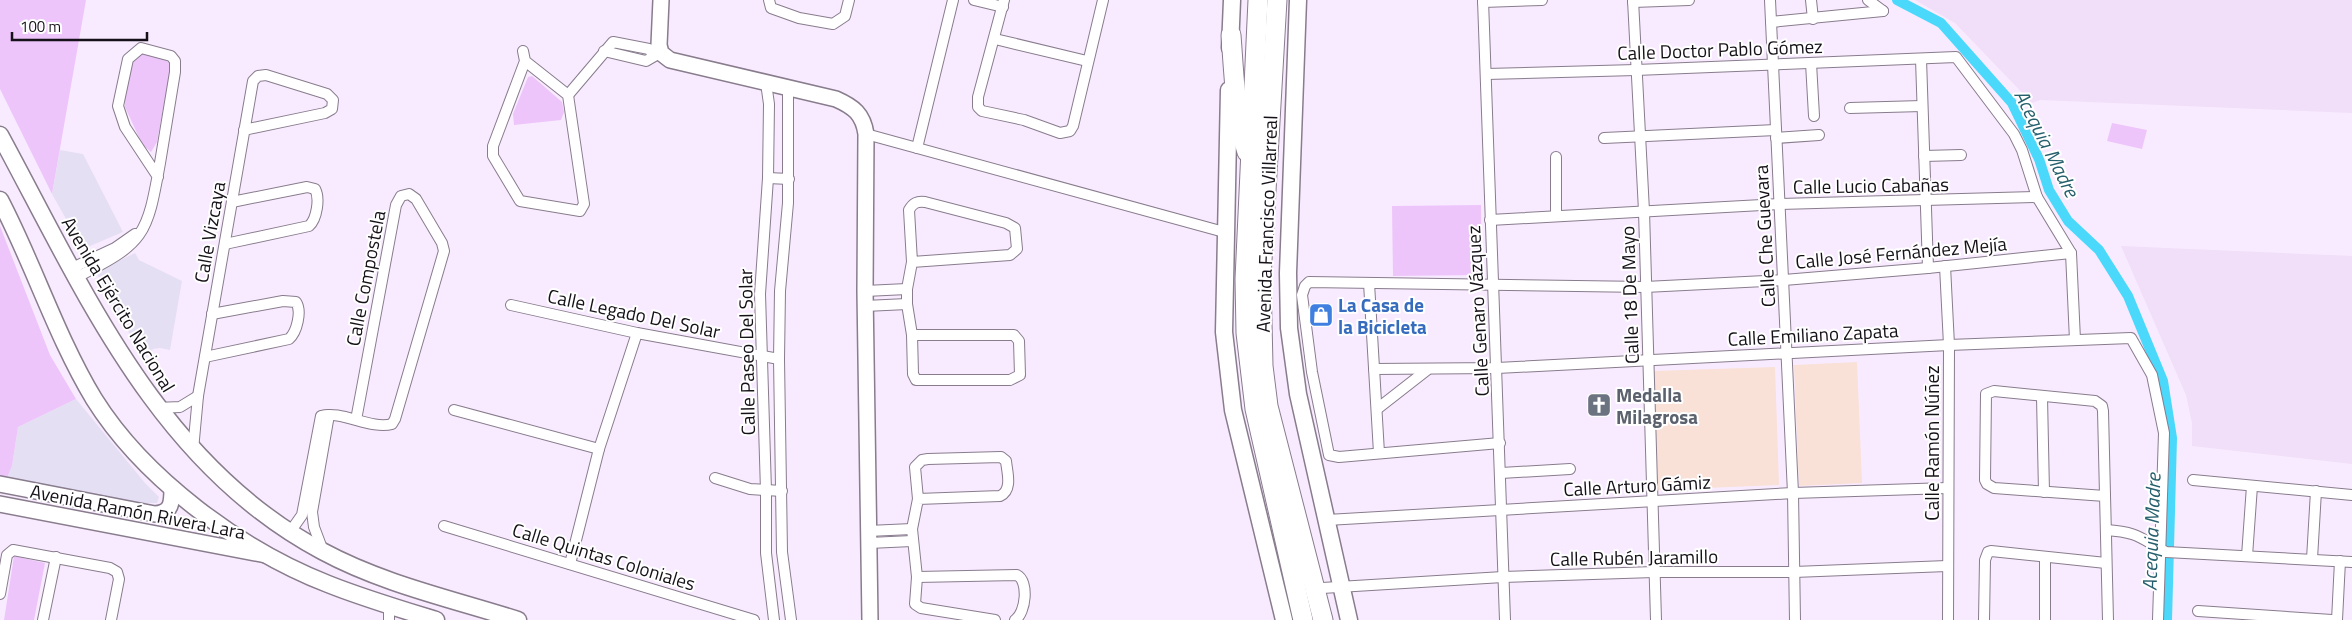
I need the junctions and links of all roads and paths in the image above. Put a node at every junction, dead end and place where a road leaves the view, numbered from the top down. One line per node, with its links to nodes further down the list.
1 (661, 0): 23 (street)
2 (769, 0): 3 (street)
3 (849, 0)
4 (953, 0): 43 (street)
5 (974, 0): 18 (street)
6 (1103, 0): 25 (street)
7 (1232, 0): 21 (main road, Avenida Francisco Villarreal)
8 (1258, 0): 47 (highway, Avenida Francisco Villarreal)
9 (1277, 0): 118 (highway, Avenida Francisco Villarreal)
10 (1298, 0): 119 (main road, Avenida Francisco Villarreal)
11 (1542, 0): 16 (street)
12 (1689, 0): 17 (street)
13 (1770, 0): 20 (street, Calle Che Guevara)
14 (1811, 0): 19 (street)
15 (1868, 0): 19 (street)
16 (1483, 1): 29 (street, Calle Genaro Vázquez)
17 (1633, 1): 28 (street, Calle 18 De Mayo)
18 (1004, 3): 22 (street)
19 (1813, 18): 20 (street)
20 (1771, 22): 27 (street, Calle Che Guevara)
21 (1230, 35): 47 (highway); 59 (main road, Avenida Francisco Villarreal)
22 (995, 39): 25 (street); 25 (street)
23 (657, 54): 30 (street); 32 (street)
24 (1921, 59): 26 (street, Calle Doctor Pablo Gómez); 33 (street); 51 (street, Calle Doctor Pablo Gómez)
25 (1087, 61)
26 (1812, 63): 27 (street, Calle Doctor Pablo Gómez); 35 (street)
27 (1772, 65): 28 (street, Calle Doctor Pablo Gómez); 38 (street, Calle Che Guevara)
28 (1636, 70): 29 (street, Calle Doctor Pablo Gómez); 42 (street, Calle 18 De Mayo)
29 (1486, 74): 58 (street, Calle Genaro Vázquez)
30 (766, 83): 31 (street); 49 (street, Calle Paseo Del Solar)
31 (788, 88): 37 (street); 50 (street, Calle Paseo Del Solar)
32 (568, 95): 32 (street)
33 (1922, 106): 34 (street); 45 (street)
34 (1850, 108)
35 (1814, 116)
36 (244, 130): 36 (street, Calle Vizcaya); 53 (street, Calle Vizcaya)
37 (866, 134): 43 (street); 71 (street)
38 (1776, 134): 40 (street); 42 (street); 55 (street, Calle Che Guevara)
39 (0, 135): 65 (main road, Avenida Ejército Nacional)
40 (1818, 135)
41 (1604, 138): 42 (street)
42 (1639, 138): 56 (street, Calle 18 De Mayo)
43 (917, 148): 59 (street)
44 (1961, 155): 45 (street)
45 (1924, 156): 54 (street)
46 (1556, 157): 57 (street)
47 (1252, 166): 126 (highway, Avenida Francisco Villarreal)
48 (158, 177): 48 (street); 65 (street)
49 (768, 178): 50 (street); 82 (street, Calle Paseo Del Solar)
50 (789, 179): 83 (street, Calle Paseo Del Solar)
51 (2037, 197): 54 (street, Calle Lucio Cabañas); 61 (street)
52 (0, 200): 105 (main road)
53 (232, 202): 60 (street, Calle Vizcaya); 60 (street)
54 (1926, 202): 55 (street, Calle Lucio Cabañas); 64 (street)
55 (1780, 204): 56 (street, Calle Lucio Cabañas); 66 (street, Calle Che Guevara)
56 (1644, 211): 57 (street, Calle Lucio Cabañas); 69 (street, Calle 18 De Mayo)
57 (1556, 216): 58 (street, Calle Lucio Cabañas)
58 (1490, 220): 68 (street, Calle Genaro Vázquez)
59 (1224, 232): 159 (main road, Avenida Francisco Villarreal)
60 (225, 244): 75 (street, Calle Vizcaya)
61 (2072, 253): 63 (street, Calle José Fernández Mejía); 78 (street)
62 (912, 262): 62 (street); 70 (street)
63 (1946, 266): 64 (street, Calle José Fernández Mejía); 79 (street, Calle Ramón Núñez)
64 (1928, 268): 66 (street, Calle José Fernández Mejía)
65 (75, 272): 90 (main road, Avenida Ejército Nacional)
66 (1784, 280): 69 (street, Calle José Fernández Mejía); 80 (street, Calle Che Guevara)
67 (1369, 284): 68 (street); 86 (street); 97 (street)
68 (1493, 284): 69 (street, Calle José Fernández Mejía); 85 (street, Calle Genaro Vázquez)
69 (1645, 287): 84 (street, Calle 18 De Mayo)
70 (907, 289): 71 (street); 72 (street)
71 (865, 291): 74 (street)
72 (907, 304): 74 (street); 77 (street)
73 (511, 305): 76 (street, Calle Legado Del Solar)
74 (865, 306): 124 (street)
75 (212, 314): 81 (street, Calle Vizcaya); 81 (street)
76 (637, 333): 82 (street, Calle Legado Del Solar); 95 (street)
77 (912, 336): 77 (street)
78 (2075, 340): 79 (street, Calle Emiliano Zapata); 127 (street, Calle Emiliano Zapata)
79 (1949, 345): 80 (street, Calle Emiliano Zapata); 106 (street, Calle Ramón Núñez)
80 (1788, 353): 84 (street, Calle Emiliano Zapata); 111 (street, Calle Che Guevara)
81 (205, 357): 88 (street, Calle Vizcaya)
82 (762, 357): 83 (street, Calle Legado Del Solar); 107 (street, Calle Paseo Del Solar)
83 (779, 359): 108 (street, Calle Paseo Del Solar)
84 (1648, 361): 85 (street, Calle Emiliano Zapata); 115 (street, Calle 18 De Mayo)
85 (1497, 368): 87 (street, Calle Emiliano Zapata); 94 (street, Calle Genaro Vázquez)
86 (1374, 369): 87 (street, Calle Emiliano Zapata); 91 (street)
87 (1427, 370): 91 (street)
88 (198, 396): 90 (street); 96 (street, Calle Vizcaya)
89 (2042, 397): 110 (street); 110 (street); 113 (street)
90 (157, 408): 96 (main road, Avenida Ejército Nacional)
91 (1377, 409): 97 (street)
92 (454, 410): 95 (street)
93 (356, 420): 93 (street, Calle Compostela); 99 (street, Calle Compostela)
94 (1500, 443): 97 (street); 100 (street, Calle Genaro Vázquez)
95 (599, 449): 136 (street)
96 (193, 451): 123 (main road, Avenida Ejército Nacional)
97 (1379, 454)
98 (1570, 469): 100 (street)
99 (314, 470): 123 (street); 128 (street)
100 (1501, 473): 117 (street, Calle Genaro Vázquez)
101 (715, 478): 107 (street)
102 (2192, 480): 104 (street)
103 (0, 484): 105 (street, Avenida Ramón Rivera Lara)
104 (2252, 486): 109 (street); 131 (street)
105 (172, 488): 129 (main road)
106 (1948, 488): 111 (street, Calle Arturo Gámiz); 138 (street, Calle Ramón Núñez)
107 (766, 491): 108 (street); 154 (street, Calle Paseo Del Solar)
108 (782, 491): 155 (street, Calle Paseo Del Solar)
109 (2316, 491): 112 (street); 133 (street)
110 (2044, 492): 113 (street)
111 (1793, 494): 115 (street, Calle Arturo Gámiz); 140 (street, Calle Che Guevara)
112 (2352, 494)
113 (2105, 496): 122 (street)
114 (918, 499): 114 (street); 121 (street)
115 (1651, 501): 117 (street, Calle Arturo Gámiz); 139 (street, Calle 18 De Mayo)
116 (0, 504): 129 (street, Avenida Ramón Rivera Lara)
117 (1502, 510): 119 (street, Calle Arturo Gámiz); 142 (street, Calle Genaro Vázquez)
118 (1296, 514): 144 (highway); 162 (highway, Avenida Francisco Villarreal)
119 (1327, 520): 143 (main road, Avenida Francisco Villarreal)
120 (444, 526): 136 (street, Calle Quintas Coloniales)
121 (912, 530): 124 (street); 125 (street)
122 (2106, 530): 127 (street); 137 (street)
123 (290, 532): 128 (main road, Avenida Ejército Nacional)
124 (868, 537): 125 (street); 156 (street)
125 (912, 541): 141 (street)
126 (1285, 543): 160 (highway); 161 (highway, Avenida Francisco Villarreal)
127 (2167, 551): 131 (street); 172 (street)
128 (323, 552): 152 (main road, Avenida Ejército Nacional)
129 (269, 555): 147 (main road)
130 (56, 556): 145 (street); 149 (street); 150 (street)
131 (2247, 556): 133 (street)
132 (2044, 558): 137 (street); 169 (street); 170 (street)
133 (2312, 560): 134 (street)
134 (2340, 561): 135 (street); 174 (street)
135 (2352, 562)
136 (570, 564): 153 (street, Calle Quintas Coloniales)
137 (2106, 564): 171 (street)
138 (1947, 566): 140 (street, Calle Rubén Jaramillo); 168 (street, Calle Ramón Núñez)
139 (1654, 572): 140 (street, Calle Rubén Jaramillo); 142 (street, Calle Rubén Jaramillo); 166 (street, Calle 18 De Mayo)
140 (1794, 572): 167 (street, Calle Che Guevara)
141 (917, 577): 157 (street); 158 (street)
142 (1503, 577): 143 (street, Calle Rubén Jaramillo); 165 (street, Calle Genaro Vázquez)
143 (1343, 587): 144 (street, Calle Rubén Jaramillo); 164 (main road, Avenida Francisco Villarreal)
144 (1322, 588): 163 (highway)
145 (0, 594)
146 (2198, 611): 148 (street)
147 (389, 613): 151 (main road)
148 (2219, 617): 173 (street)
149 (43, 620)
150 (111, 620)
151 (436, 620)
152 (518, 620)
153 (754, 620)
154 (774, 620)
155 (791, 620)
156 (870, 620)
157 (994, 620)
158 (1015, 620)
159 (1284, 620)
160 (1295, 620)
161 (1303, 620)
162 (1323, 620)
163 (1333, 620)
164 (1349, 620)
165 (1505, 620)
166 (1656, 620)
167 (1794, 620)
168 (1948, 620)
169 (1984, 620)
170 (2045, 620)
171 (2108, 620)
172 (2158, 620)
173 (2332, 620)
174 (2338, 620)

